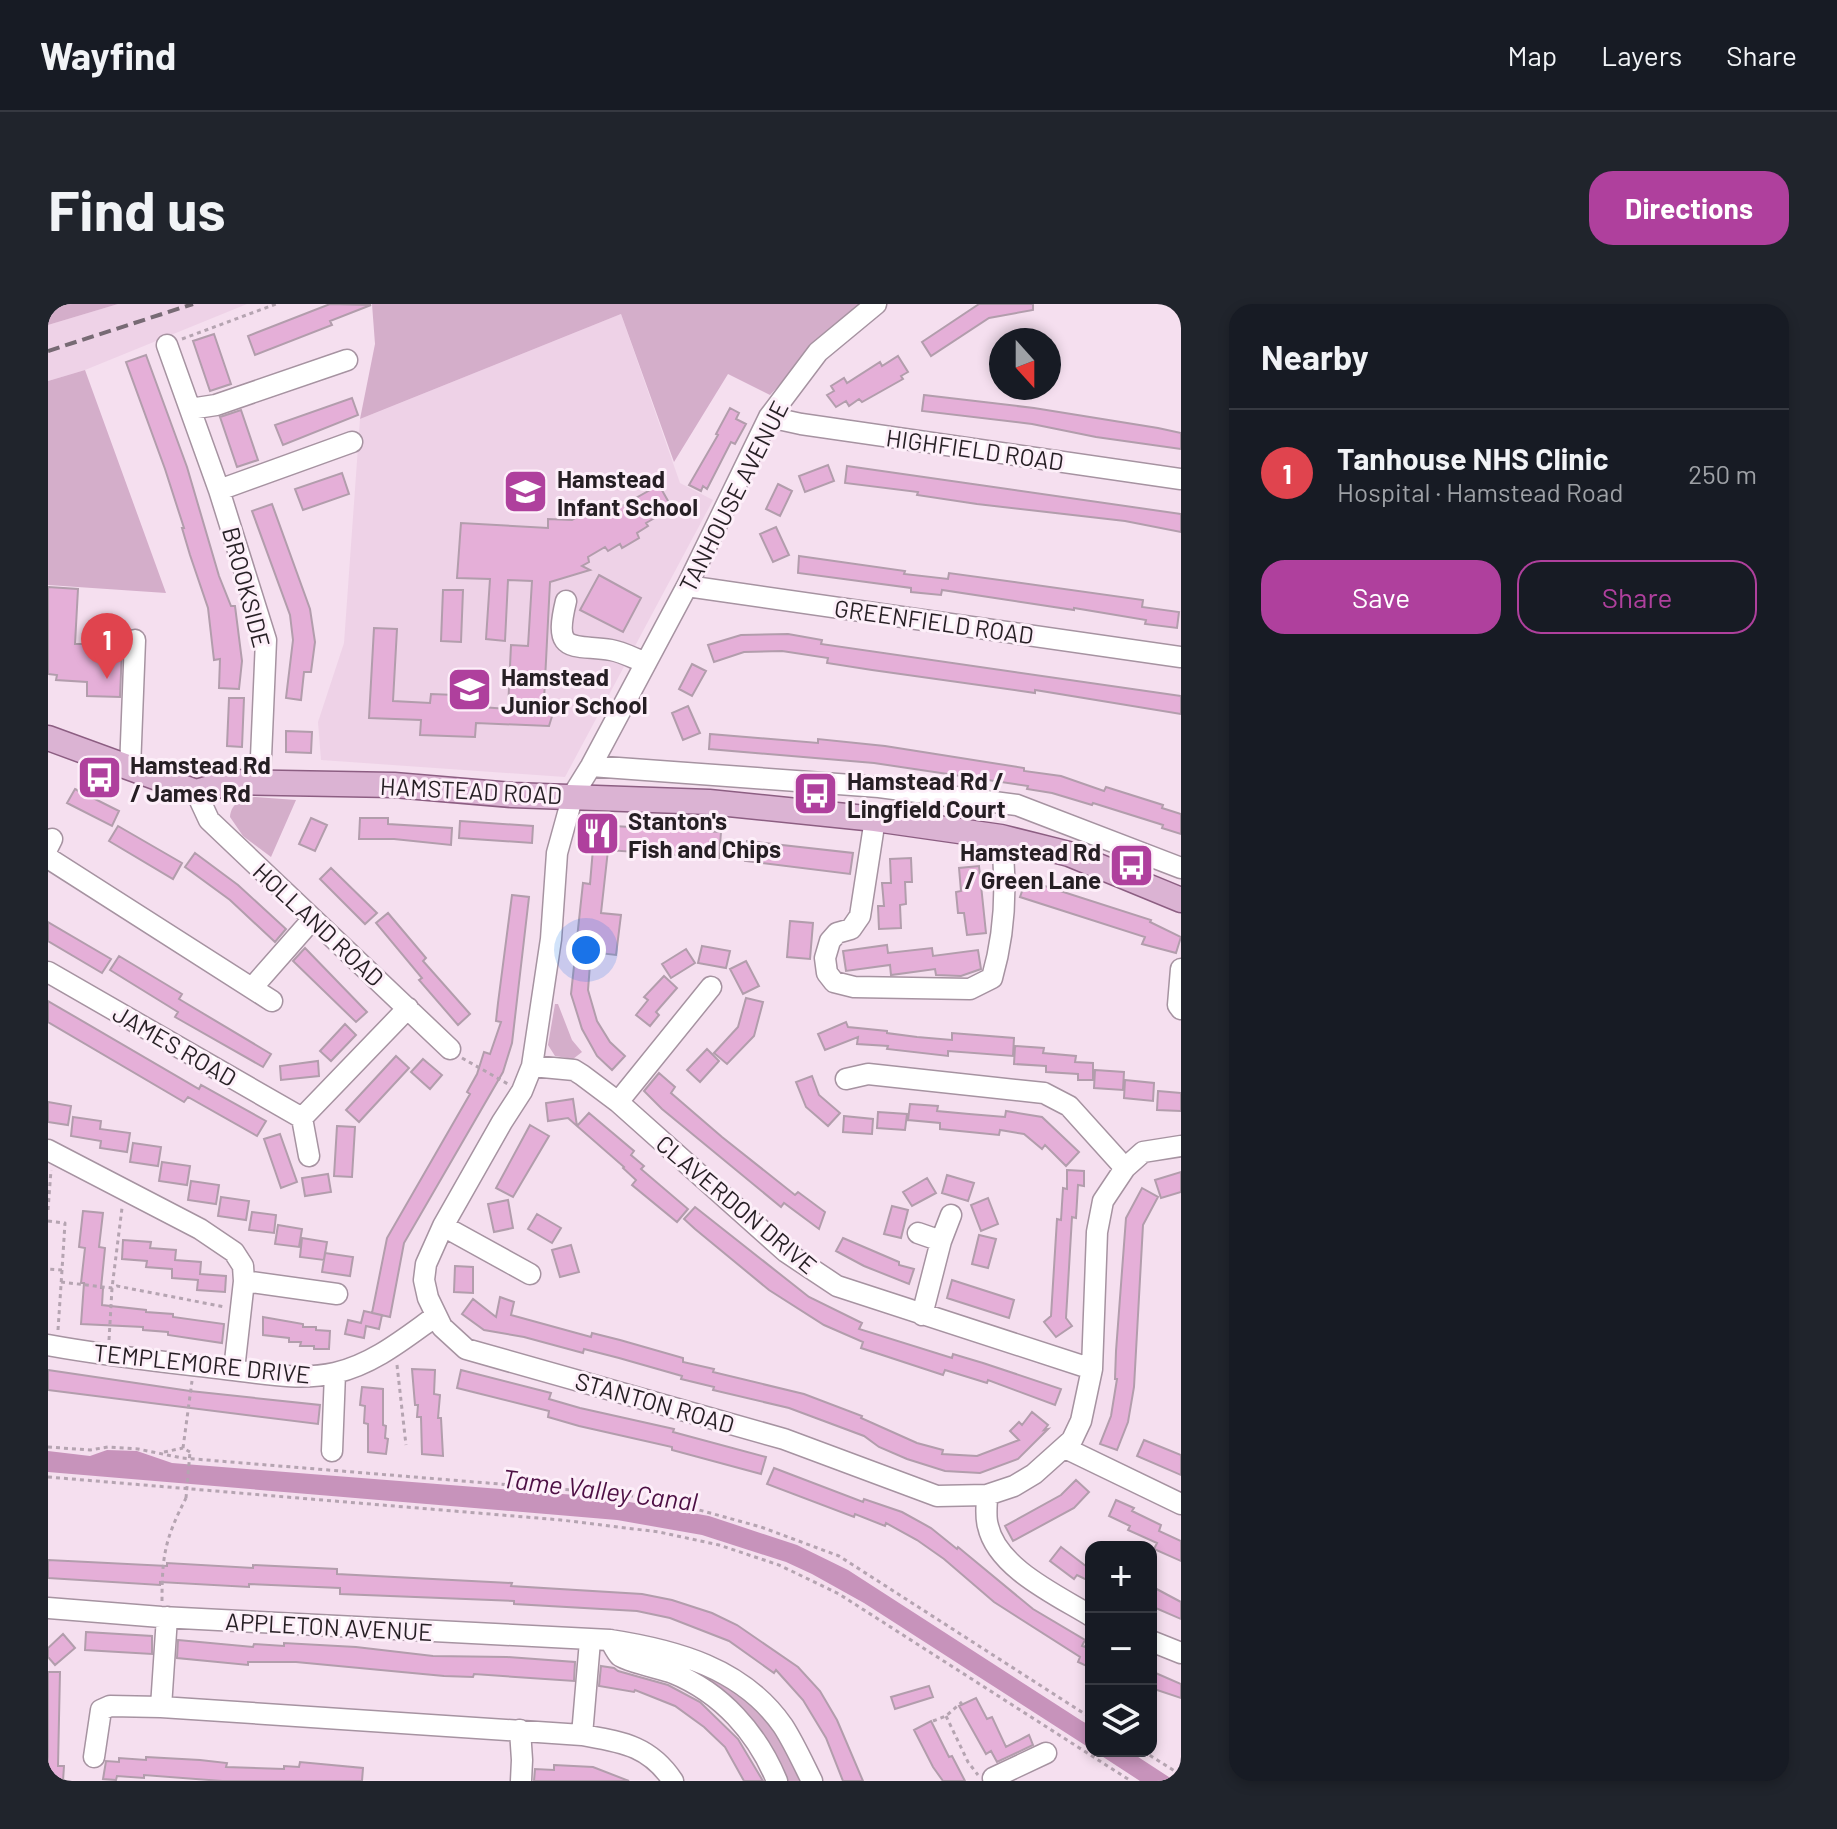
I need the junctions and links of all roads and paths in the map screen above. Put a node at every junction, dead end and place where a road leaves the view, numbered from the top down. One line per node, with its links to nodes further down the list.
1 (276, 304): 3 (path)
2 (876, 304): 6 (street, TANHOUSE AVENUE)
3 (167, 345): 5 (street, BROOKSIDE)
4 (347, 360): 5 (street)
5 (190, 409): 9 (street, BROOKSIDE)
6 (769, 417): 8 (street, HIGHFIELD ROAD); 10 (street, TANHOUSE AVENUE)
7 (343, 451): 9 (street)
8 (1181, 479)
9 (219, 490): 18 (street, BROOKSIDE)
10 (687, 586): 13 (street, GREENFIELD ROAD); 14 (street, TANHOUSE AVENUE)
11 (566, 601): 14 (street)
12 (135, 640): 17 (street)
13 (1181, 657)
14 (646, 663): 16 (street, TANHOUSE AVENUE)
15 (48, 738): 17 (main road)
16 (591, 766): 20 (street, TANHOUSE AVENUE); 24 (street, HAMSTEAD ROAD)
17 (130, 769): 19 (main road)
18 (260, 781): 19 (main road, HAMSTEAD ROAD); 20 (main road, HAMSTEAD ROAD)
19 (196, 792): 32 (street, HOLLAND ROAD)
20 (573, 795): 21 (main road, HAMSTEAD ROAD); 35 (street, STANTON ROAD)
21 (875, 819): 22 (main road, HAMSTEAD ROAD); 22 (street)
22 (1001, 837): 25 (main road, HAMSTEAD ROAD)
23 (49, 848): 29 (street)
24 (1181, 868)
25 (1181, 900)
26 (310, 922): 29 (street)
27 (1181, 969): 33 (street)
28 (48, 972): 39 (street, JAMES ROAD)
29 (252, 988): 31 (street)
30 (707, 1000): 38 (street)
31 (272, 1001)
32 (408, 1008): 34 (street, HOLLAND ROAD); 39 (street)
33 (1181, 1009)
34 (450, 1049): 37 (path)
35 (532, 1066): 37 (street, STANTON ROAD); 38 (street, CLAVERDON DRIVE)
36 (846, 1079): 43 (street)
37 (522, 1091): 48 (street, STANTON ROAD)
38 (618, 1102): 59 (street, CLAVERDON DRIVE)
39 (302, 1118): 42 (street)
40 (1181, 1146): 43 (street, STANTON ROAD)
41 (50, 1151): 44 (street); 45 (path)
42 (309, 1156)
43 (1125, 1168): 65 (street, STANTON ROAD)
44 (124, 1190): 54 (street); 56 (path)
45 (48, 1210)
46 (951, 1215): 50 (street)
47 (48, 1221): 53 (path)
48 (443, 1226): 51 (street); 60 (street, STANTON ROAD)
49 (918, 1233): 50 (street)
50 (941, 1241): 59 (street)
51 (523, 1262)
52 (48, 1269): 53 (path)
53 (62, 1270): 55 (path)
54 (244, 1281): 57 (street); 58 (street)
55 (61, 1282): 56 (path); 62 (path)
56 (112, 1288): 58 (path); 63 (path)
57 (337, 1294)
58 (241, 1309): 66 (street)
59 (922, 1315): 65 (street, CLAVERDON DRIVE)
60 (436, 1316): 61 (street, TEMPLEMORE DRIVE); 75 (street, STANTON ROAD)
61 (395, 1345): 67 (street, TEMPLEMORE DRIVE); 68 (path)
62 (53, 1346): 63 (street, TEMPLEMORE DRIVE)
63 (108, 1355): 64 (street, TEMPLEMORE DRIVE)
64 (194, 1366): 66 (street, TEMPLEMORE DRIVE); 70 (path)
65 (1092, 1369): 71 (street, STANTON ROAD)
66 (234, 1370): 67 (street, TEMPLEMORE DRIVE)
67 (335, 1373): 72 (street)
68 (406, 1445)
69 (48, 1447): 73 (path)
70 (183, 1448): 73 (path); 79 (path, bridge)
71 (1065, 1448): 75 (street, STANTON ROAD); 76 (street)
72 (332, 1451)
73 (159, 1453): 85 (path)
74 (48, 1477): 99 (path)
75 (987, 1495): 78 (street)
76 (1181, 1504)
77 (48, 1608): 79 (street, APPLETON AVENUE)
78 (1086, 1613)
79 (164, 1617): 80 (street, APPLETON AVENUE); 84 (street)
80 (600, 1641): 89 (street); 97 (street); 98 (street, APPLETON AVENUE)
81 (1157, 1643): 82 (street)
82 (1181, 1653)
83 (962, 1702): 86 (path)
84 (161, 1707): 88 (street); 91 (street)
85 (1085, 1714)
86 (946, 1716): 87 (path); 94 (path)
87 (933, 1721)
88 (520, 1730): 89 (street); 95 (street)
89 (582, 1735): 96 (street)
90 (1046, 1753): 94 (street)
91 (94, 1757)
92 (1152, 1757): 93 (path)
93 (1181, 1775)
94 (994, 1780)
95 (521, 1781)
96 (673, 1781)
97 (777, 1781)
98 (812, 1781)
99 (1131, 1781)

